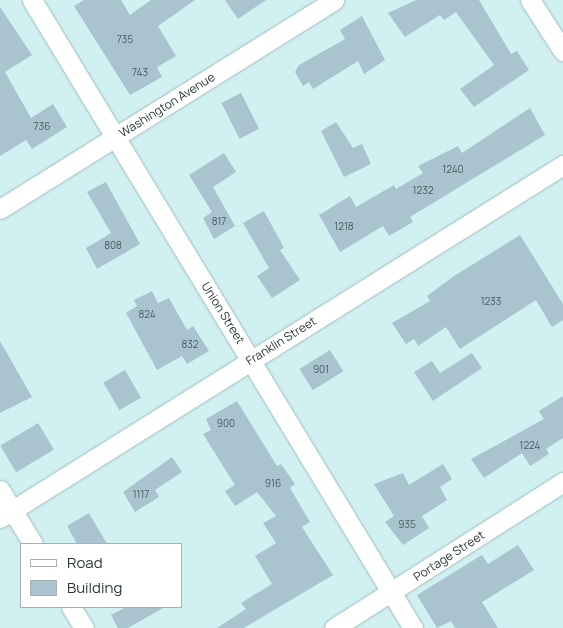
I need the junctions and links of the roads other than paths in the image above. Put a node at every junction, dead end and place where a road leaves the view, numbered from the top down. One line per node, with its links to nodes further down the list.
1 (32, 0): 5 (street, Union Street)
2 (334, 0): 5 (street, Washington Avenue)
3 (530, 0): 4 (street)
4 (563, 51)
5 (115, 137): 7 (street, Washington Avenue); 8 (street, Union Street)
6 (563, 166): 8 (street, Franklin Street)
7 (0, 209)
8 (252, 360): 11 (street, Franklin Street); 13 (street, Union Street)
9 (563, 482): 13 (street, Portage Street)
10 (0, 490): 11 (street)
11 (6, 514): 12 (street)
12 (32, 543)
13 (392, 592): 16 (street, Portage Street); 17 (street, Union Street)
14 (72, 608): 15 (street)
15 (84, 628)
16 (334, 628)
17 (413, 628)

